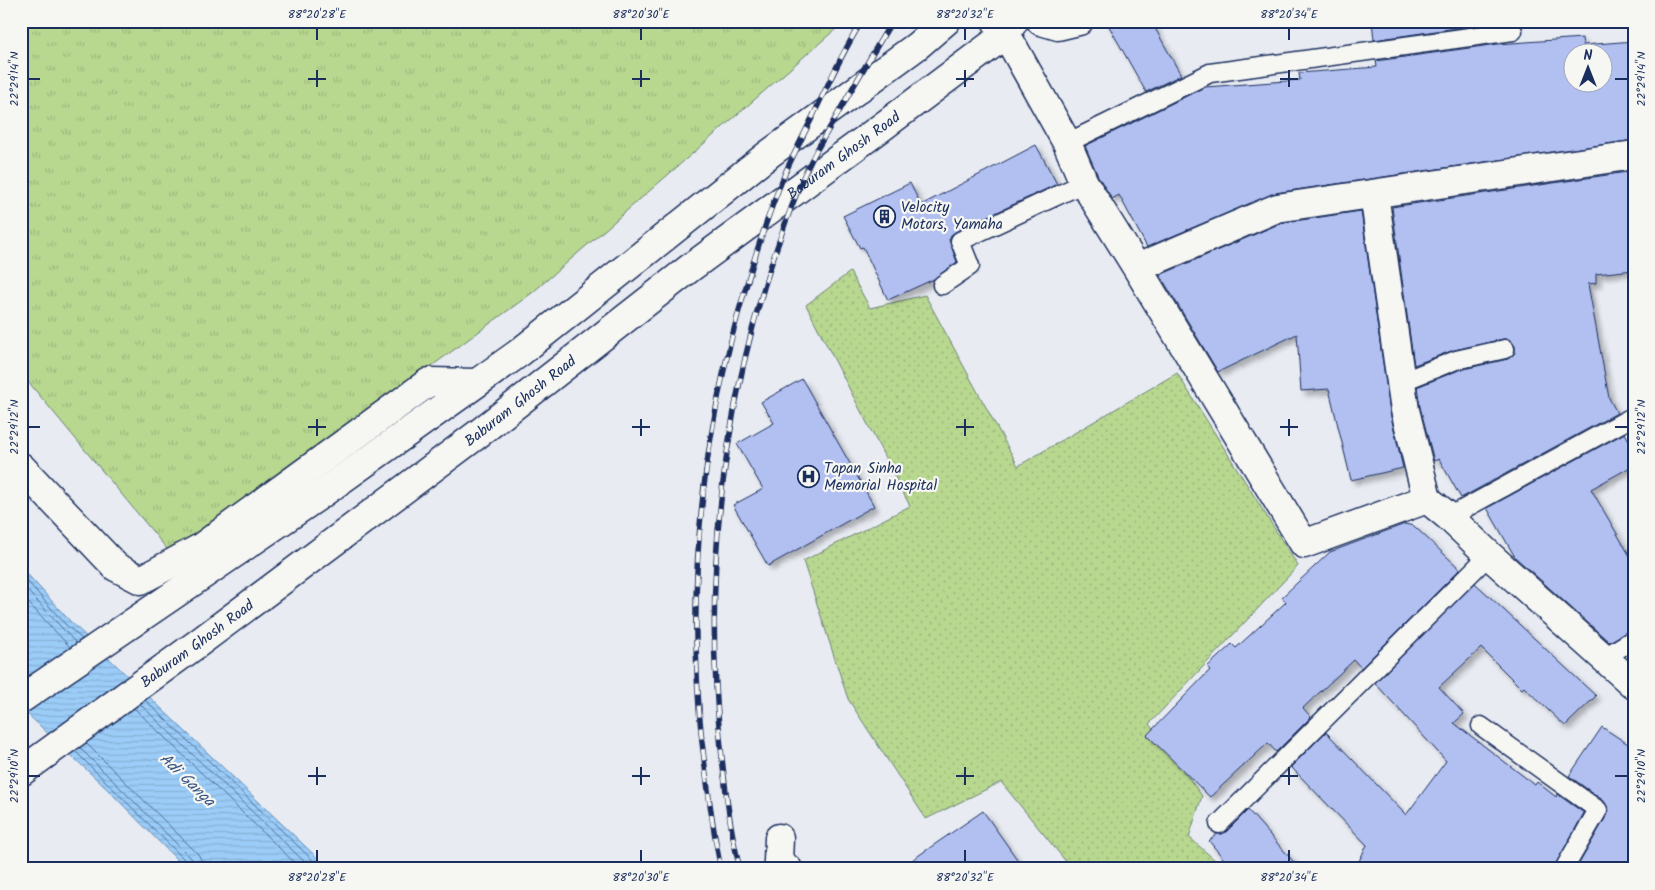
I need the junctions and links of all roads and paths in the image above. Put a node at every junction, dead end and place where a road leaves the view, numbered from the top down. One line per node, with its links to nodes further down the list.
1 (946, 21): 14 (street)
2 (1041, 21): 3 (street)
3 (1079, 21)
4 (1005, 25): 6 (street); 25 (street, Baburam Ghosh Road)
5 (1513, 31): 6 (lane)
6 (1067, 143): 8 (street)
7 (1634, 154): 9 (street)
8 (1084, 183): 10 (street); 11 (lane)
9 (1374, 194): 10 (street); 13 (street)
10 (1137, 268): 17 (street)
11 (942, 285)
12 (1505, 349): 13 (lane)
13 (1401, 382): 17 (street)
14 (476, 383): 16 (street); 23 (street)
15 (1634, 416): 18 (lane)
16 (21, 467)
17 (1427, 499): 18 (street)
18 (1450, 517): 19 (street)
19 (1488, 555): 21 (street); 26 (lane)
20 (1634, 639): 21 (lane)
21 (1605, 657): 22 (street)
22 (1634, 685)
23 (21, 699)
24 (1481, 726): 29 (lane)
25 (21, 772)
26 (1219, 824)
27 (779, 838): 28 (street)
28 (788, 869)
29 (1564, 869)

